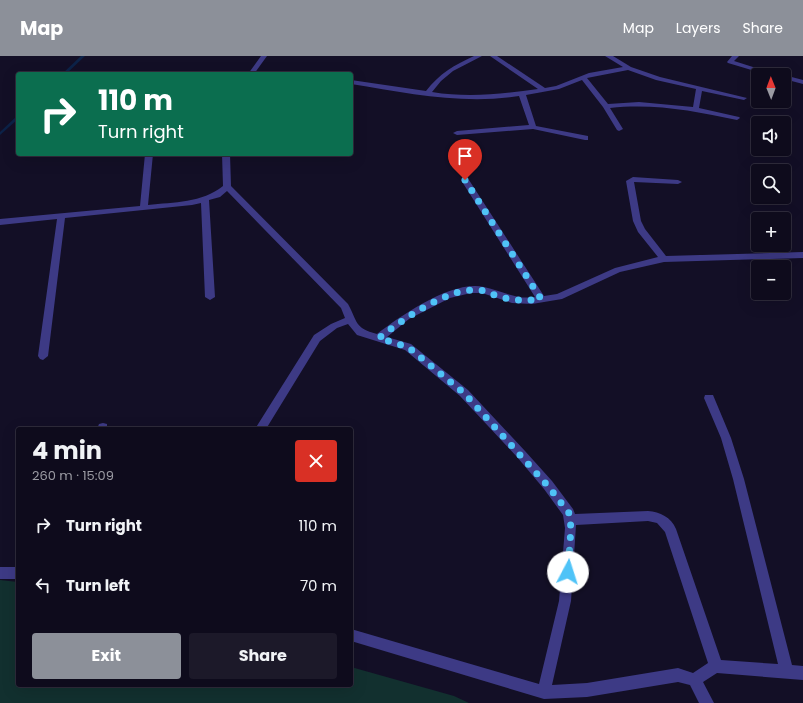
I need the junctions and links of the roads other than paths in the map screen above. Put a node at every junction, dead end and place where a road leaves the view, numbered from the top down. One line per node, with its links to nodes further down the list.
1 (264, 56): 8 (street)
2 (479, 56): 15 (street)
3 (493, 56): 14 (street)
4 (608, 56): 6 (street)
5 (736, 56): 7 (street)
6 (629, 68): 9 (street); 13 (street)
7 (751, 68)
8 (253, 72)
9 (583, 77): 14 (street); 18 (street)
10 (791, 79): 12 (street)
11 (353, 82): 15 (street)
12 (803, 82)
13 (699, 88): 17 (street); 19 (street)
14 (544, 90): 16 (street)
15 (428, 93): 16 (street)
16 (522, 94): 21 (street)
17 (744, 98)
18 (606, 106): 19 (street); 22 (street)
19 (696, 109): 20 (street)
20 (737, 118)
21 (533, 127): 23 (street); 24 (street)
22 (619, 129)
23 (457, 133)
24 (584, 138)
25 (149, 156): 31 (street)
26 (226, 156): 29 (street)
27 (465, 180): 37 (street)
28 (678, 182): 35 (street)
29 (227, 186): 30 (street); 38 (street)
30 (205, 199): 31 (street); 36 (street)
31 (144, 208): 32 (street)
32 (61, 216): 33 (street); 40 (street)
33 (0, 222)
34 (803, 255): 35 (street)
35 (664, 259): 37 (street)
36 (210, 297)
37 (541, 299): 39 (street)
38 (350, 320): 39 (street); 42 (street)
39 (379, 338): 43 (street)
40 (43, 356)
41 (709, 398): 48 (street)
42 (261, 427)
43 (570, 520): 47 (street); 51 (street)
44 (0, 573): 45 (street)
45 (16, 573)
46 (353, 636): 51 (street)
47 (716, 666): 48 (street); 50 (street)
48 (787, 672): 49 (street)
49 (803, 673)
50 (694, 680): 51 (street); 52 (street)
51 (544, 692)
52 (707, 703)

